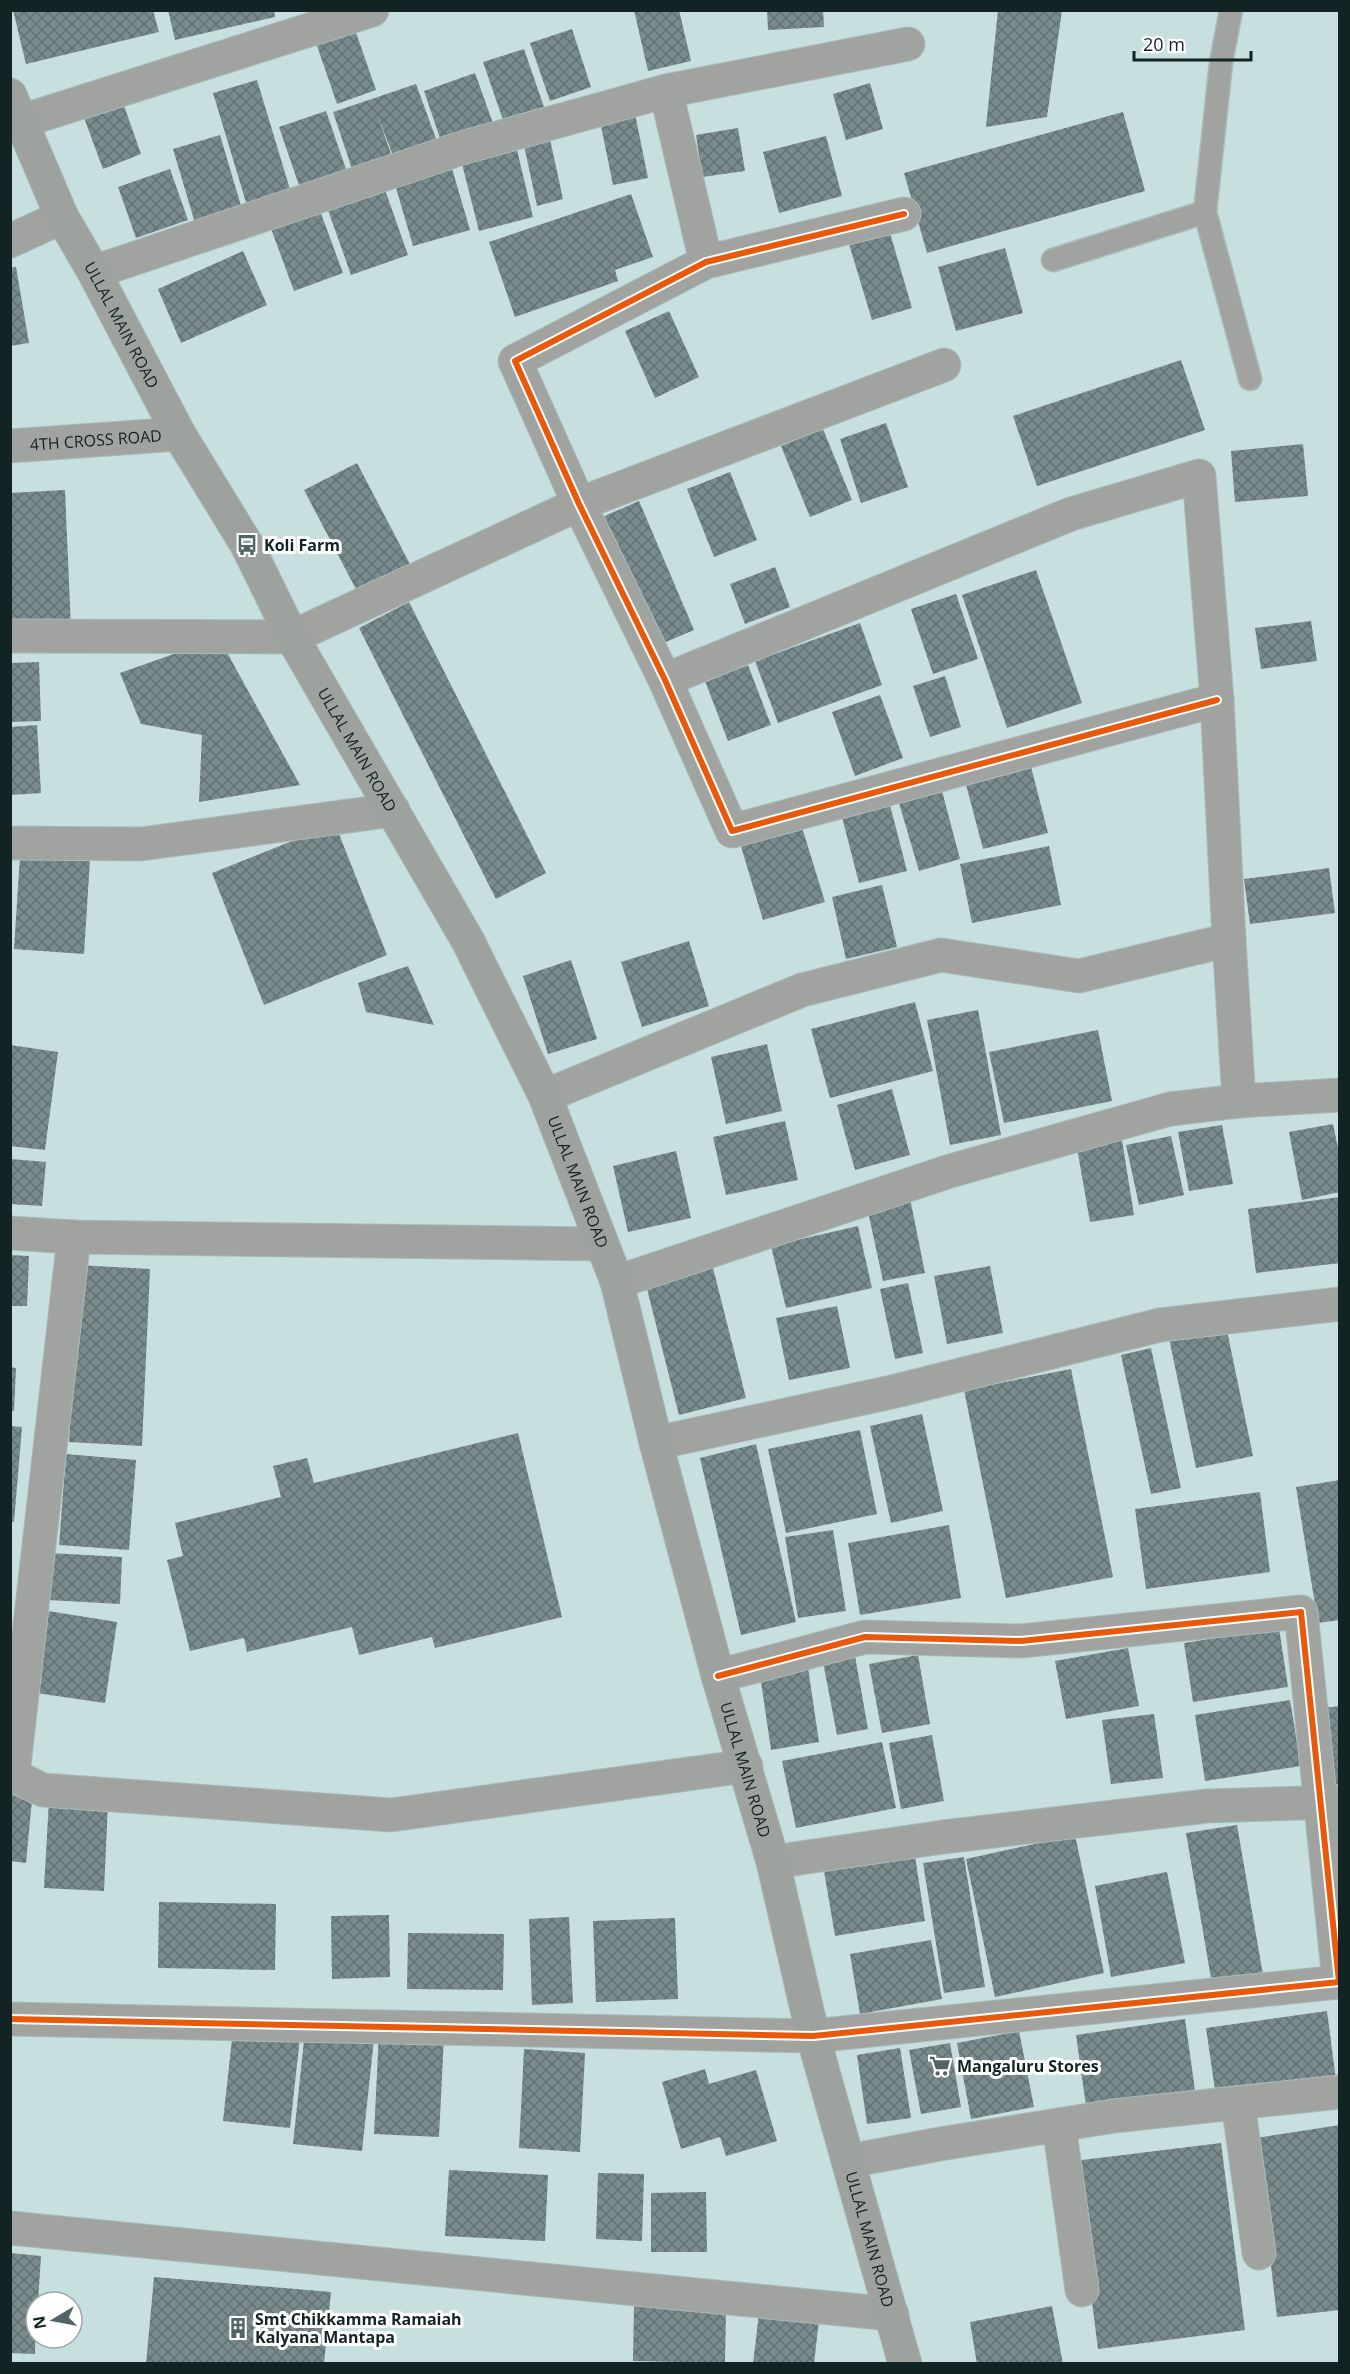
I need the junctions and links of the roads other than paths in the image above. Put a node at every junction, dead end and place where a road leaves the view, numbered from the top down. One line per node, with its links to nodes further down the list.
1 (372, 10): 5 (street)
2 (1231, 10): 6 (lane)
3 (908, 44): 4 (street)
4 (666, 91): 11 (street); 12 (street)
5 (16, 108): 8 (main road, ULLAL MAIN ROAD)
6 (1205, 212): 10 (lane); 14 (lane)
7 (904, 214): 11 (street)
8 (62, 217): 9 (street); 12 (main road, ULLAL MAIN ROAD)
9 (10, 241)
10 (1053, 260)
11 (706, 262): 17 (street)
12 (94, 272): 15 (main road, ULLAL MAIN ROAD)
13 (944, 365): 17 (street)
14 (1250, 379)
15 (179, 434): 16 (street, 4TH CROSS ROAD); 19 (main road, ULLAL MAIN ROAD)
16 (10, 446)
17 (579, 504): 19 (street); 20 (street)
18 (10, 636): 19 (street)
19 (292, 637): 22 (main road, ULLAL MAIN ROAD)
20 (665, 680): 21 (street); 21 (street)
21 (1217, 700): 24 (street)
22 (393, 810): 23 (street); 26 (main road, ULLAL MAIN ROAD)
23 (10, 843)
24 (1229, 940): 26 (street); 27 (street)
25 (1340, 1095): 27 (street)
26 (545, 1096): 30 (main road, ULLAL MAIN ROAD)
27 (1239, 1101): 31 (street)
28 (10, 1233): 29 (street)
29 (74, 1237): 30 (street); 36 (street)
30 (601, 1244): 31 (main road, ULLAL MAIN ROAD)
31 (616, 1282): 33 (main road, ULLAL MAIN ROAD)
32 (1340, 1304): 33 (street)
33 (656, 1443): 34 (main road, ULLAL MAIN ROAD)
34 (718, 1676): 35 (main road, ULLAL MAIN ROAD); 37 (street)
35 (746, 1766): 36 (street); 38 (main road, ULLAL MAIN ROAD)
36 (11, 1774)
37 (1330, 1803): 38 (street); 39 (street)
38 (773, 1862): 41 (main road, ULLAL MAIN ROAD)
39 (1340, 1982): 41 (street)
40 (10, 2019): 41 (street)
41 (813, 2036): 45 (main road, ULLAL MAIN ROAD)
42 (1340, 2092): 43 (street)
43 (1238, 2103): 44 (street); 47 (street)
44 (1059, 2125): 45 (street); 48 (street)
45 (849, 2161): 49 (main road, ULLAL MAIN ROAD)
46 (10, 2228): 49 (street)
47 (1259, 2253)
48 (1082, 2290)
49 (892, 2314): 50 (main road, ULLAL MAIN ROAD)
50 (905, 2364)

